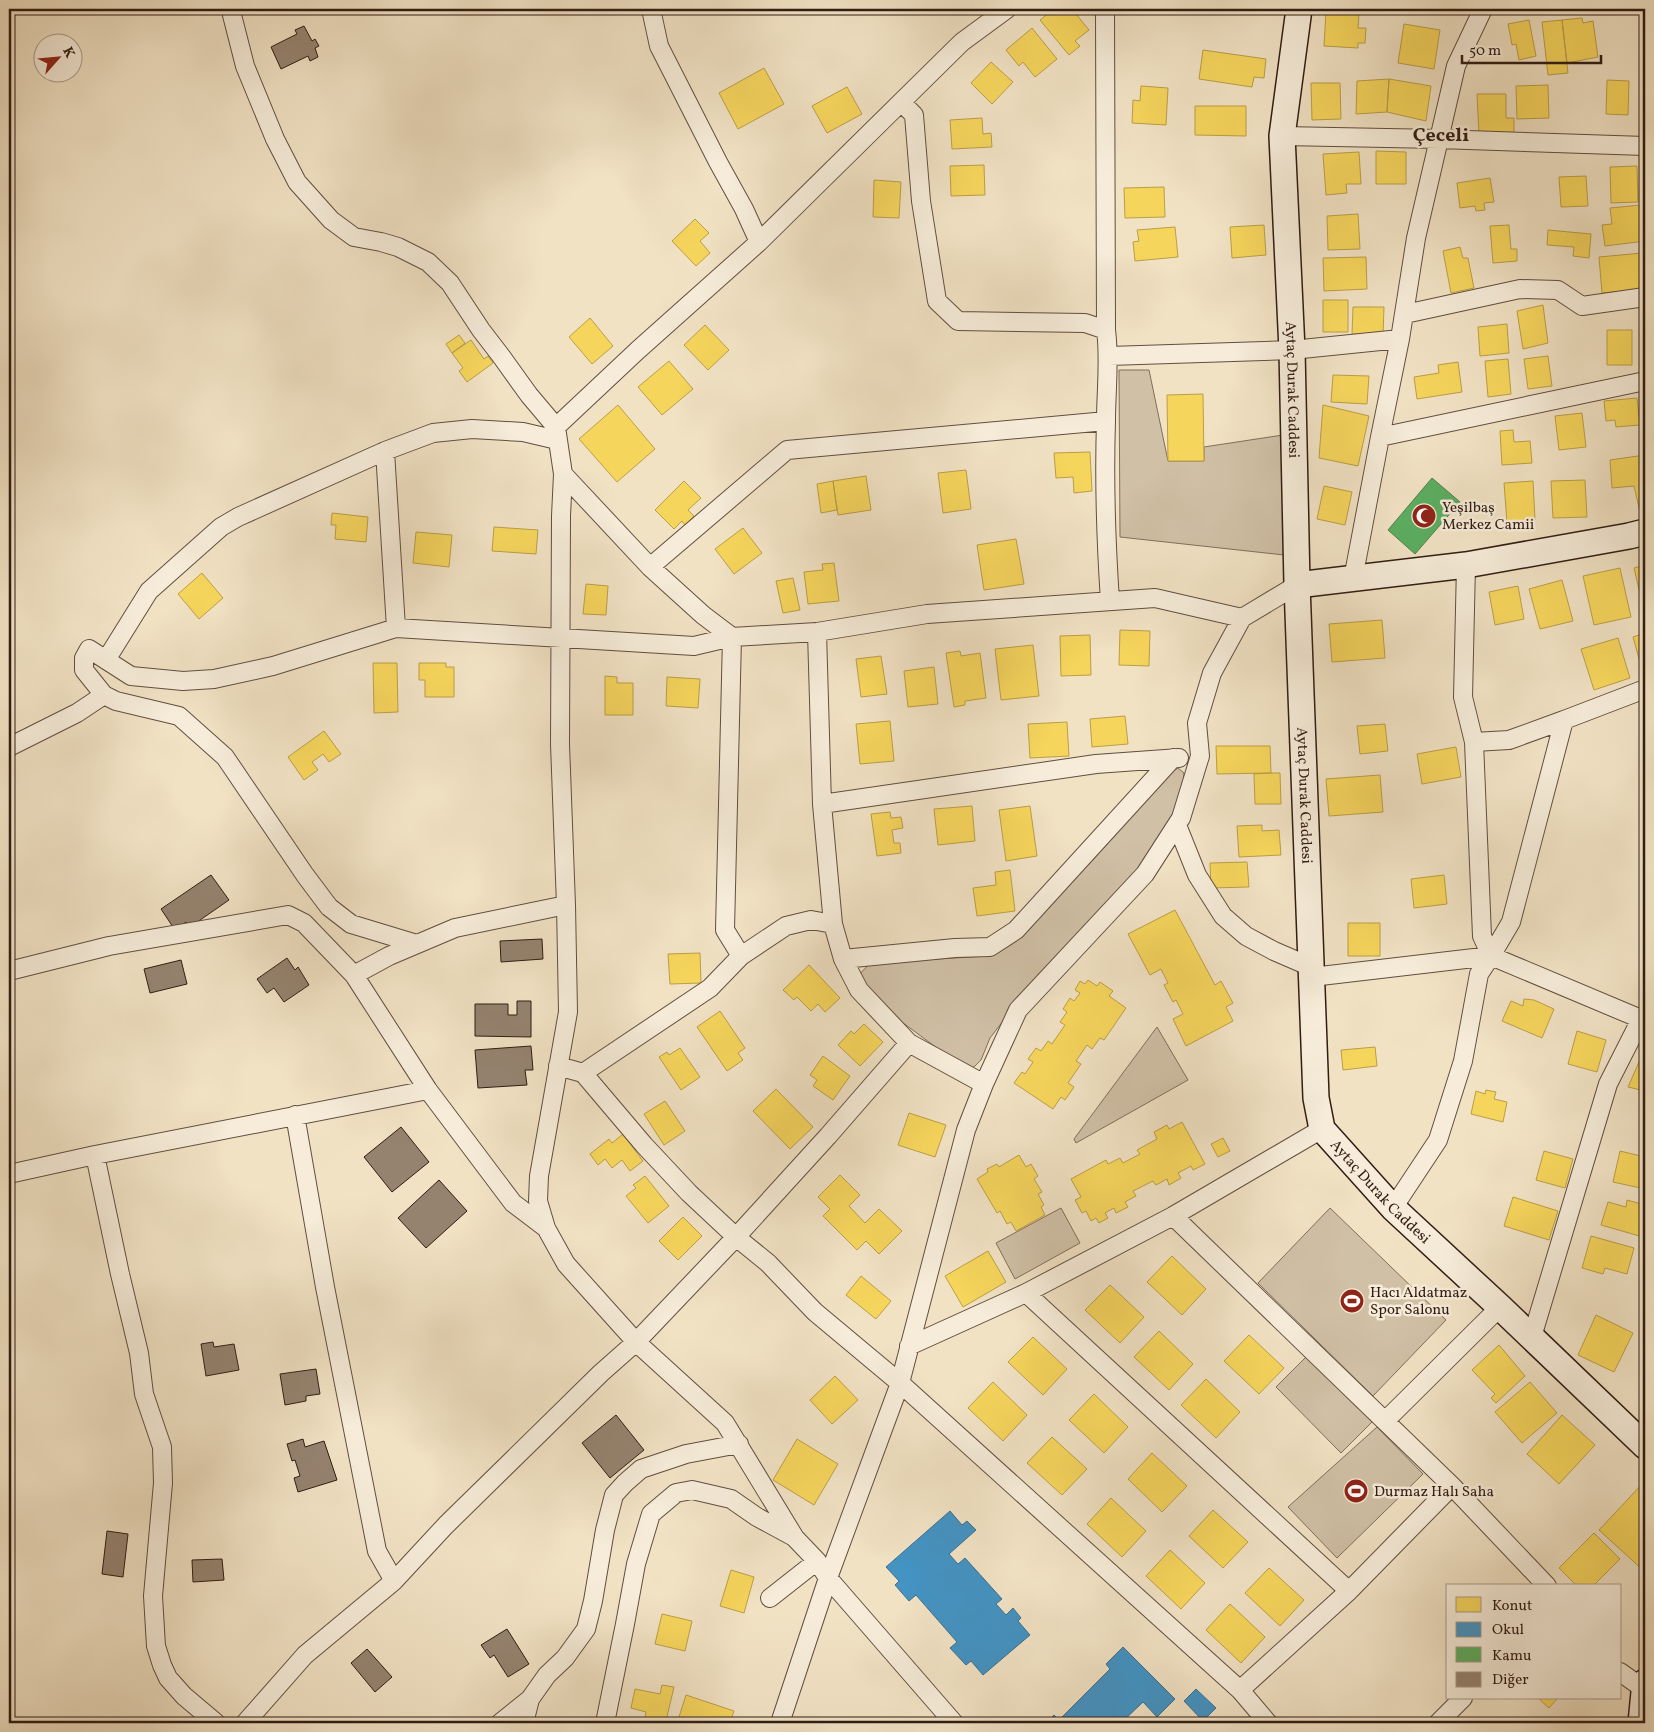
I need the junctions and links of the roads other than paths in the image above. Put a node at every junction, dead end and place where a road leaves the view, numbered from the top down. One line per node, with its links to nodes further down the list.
1 (233, 9): 20 (street)
2 (651, 9): 11 (street)
3 (1007, 9): 7 (street)
4 (1105, 9): 14 (street)
5 (1299, 9): 8 (main road, Aytaç Durak Caddesi)
6 (1483, 9): 9 (street)
7 (901, 102): 11 (street); 14 (street)
8 (1282, 136): 9 (street); 16 (main road, Aytaç Durak Caddesi)
9 (1440, 139): 10 (street); 13 (street)
10 (1645, 146)
11 (759, 242): 20 (street)
12 (1645, 296): 13 (street)
13 (1405, 314): 15 (street)
14 (1106, 330): 17 (street)
15 (1400, 339): 16 (street); 21 (street)
16 (1292, 350): 17 (street); 28 (main road, Aytaç Durak Caddesi)
17 (1109, 356): 19 (street)
18 (1645, 381): 21 (street)
19 (1106, 421): 26 (street); 29 (street)
20 (556, 434): 22 (street); 23 (street)
21 (1380, 437): 27 (street)
22 (385, 451): 31 (street); 35 (street)
23 (563, 474): 26 (street); 34 (street)
24 (1645, 532): 25 (main road)
25 (1466, 565): 27 (main road); 39 (street)
26 (650, 567): 33 (street)
27 (1353, 579): 28 (main road)
28 (1297, 584): 30 (street); 52 (main road, Aytaç Durak Caddesi)
29 (1110, 601): 30 (street); 32 (street)
30 (1242, 618): 41 (street)
31 (396, 628): 34 (street); 35 (street)
32 (817, 632): 33 (street); 43 (street)
33 (732, 637): 34 (street); 48 (street)
34 (559, 638): 45 (street)
35 (106, 660): 37 (street)
36 (1645, 688): 38 (street)
37 (104, 695): 40 (street); 47 (street)
38 (1564, 720): 39 (street); 49 (street)
39 (1474, 742): 49 (street)
40 (9, 747)
41 (1200, 756): 42 (street); 44 (street)
42 (1173, 758): 43 (street); 50 (street)
43 (822, 804): 46 (street)
44 (1177, 825): 52 (street); 58 (street)
45 (566, 905): 47 (street); 56 (street)
46 (833, 924): 48 (street); 50 (street)
47 (417, 944): 53 (street)
48 (741, 956): 57 (street)
49 (1491, 956): 52 (street); 54 (street); 64 (street)
50 (843, 959): 55 (street)
51 (9, 971): 53 (street)
52 (1311, 972): 61 (main road, Aytaç Durak Caddesi)
53 (354, 975): 59 (street)
54 (1643, 1020): 70 (street)
55 (909, 1043): 58 (street); 67 (street)
56 (558, 1066): 57 (street); 66 (street)
57 (583, 1073): 67 (street)
58 (984, 1084): 72 (street)
59 (428, 1090): 60 (street); 66 (street)
60 (295, 1115): 62 (street); 81 (street)
61 (1322, 1129): 64 (main road, Aytaç Durak Caddesi); 65 (street)
62 (95, 1155): 63 (street); 90 (street)
63 (9, 1174)
64 (1393, 1208): 69 (main road, Aytaç Durak Caddesi)
65 (1173, 1216): 68 (street); 74 (street)
66 (546, 1228): 71 (street)
67 (736, 1237): 71 (street); 73 (street)
68 (1026, 1293): 72 (street); 83 (street)
69 (1500, 1307): 70 (main road, Aytaç Durak Caddesi); 74 (street)
70 (1532, 1337): 76 (main road, Aytaç Durak Caddesi)
71 (636, 1342): 75 (street); 81 (street)
72 (909, 1346): 73 (street)
73 (900, 1383): 80 (street); 87 (street)
74 (1385, 1421): 77 (street)
75 (739, 1444): 78 (street); 88 (street)
76 (1645, 1446)
77 (1452, 1486): 82 (street); 83 (street)
78 (795, 1538): 79 (street); 94 (street)
79 (816, 1561): 80 (street); 84 (street)
80 (828, 1578): 95 (street); 96 (street)
81 (394, 1581): 91 (street)
82 (1545, 1584)
83 (1349, 1591): 87 (street)
84 (770, 1598)
85 (1622, 1673): 86 (street)
86 (1645, 1685): 99 (main road)
87 (1240, 1690): 97 (street)
88 (530, 1699): 92 (street); 93 (street)
89 (1460, 1700): 98 (street)
90 (216, 1723)
91 (245, 1723)
92 (500, 1723)
93 (524, 1723)
94 (605, 1723)
95 (780, 1723)
96 (954, 1723)
97 (1268, 1723)
98 (1438, 1723)
99 (1641, 1723)

